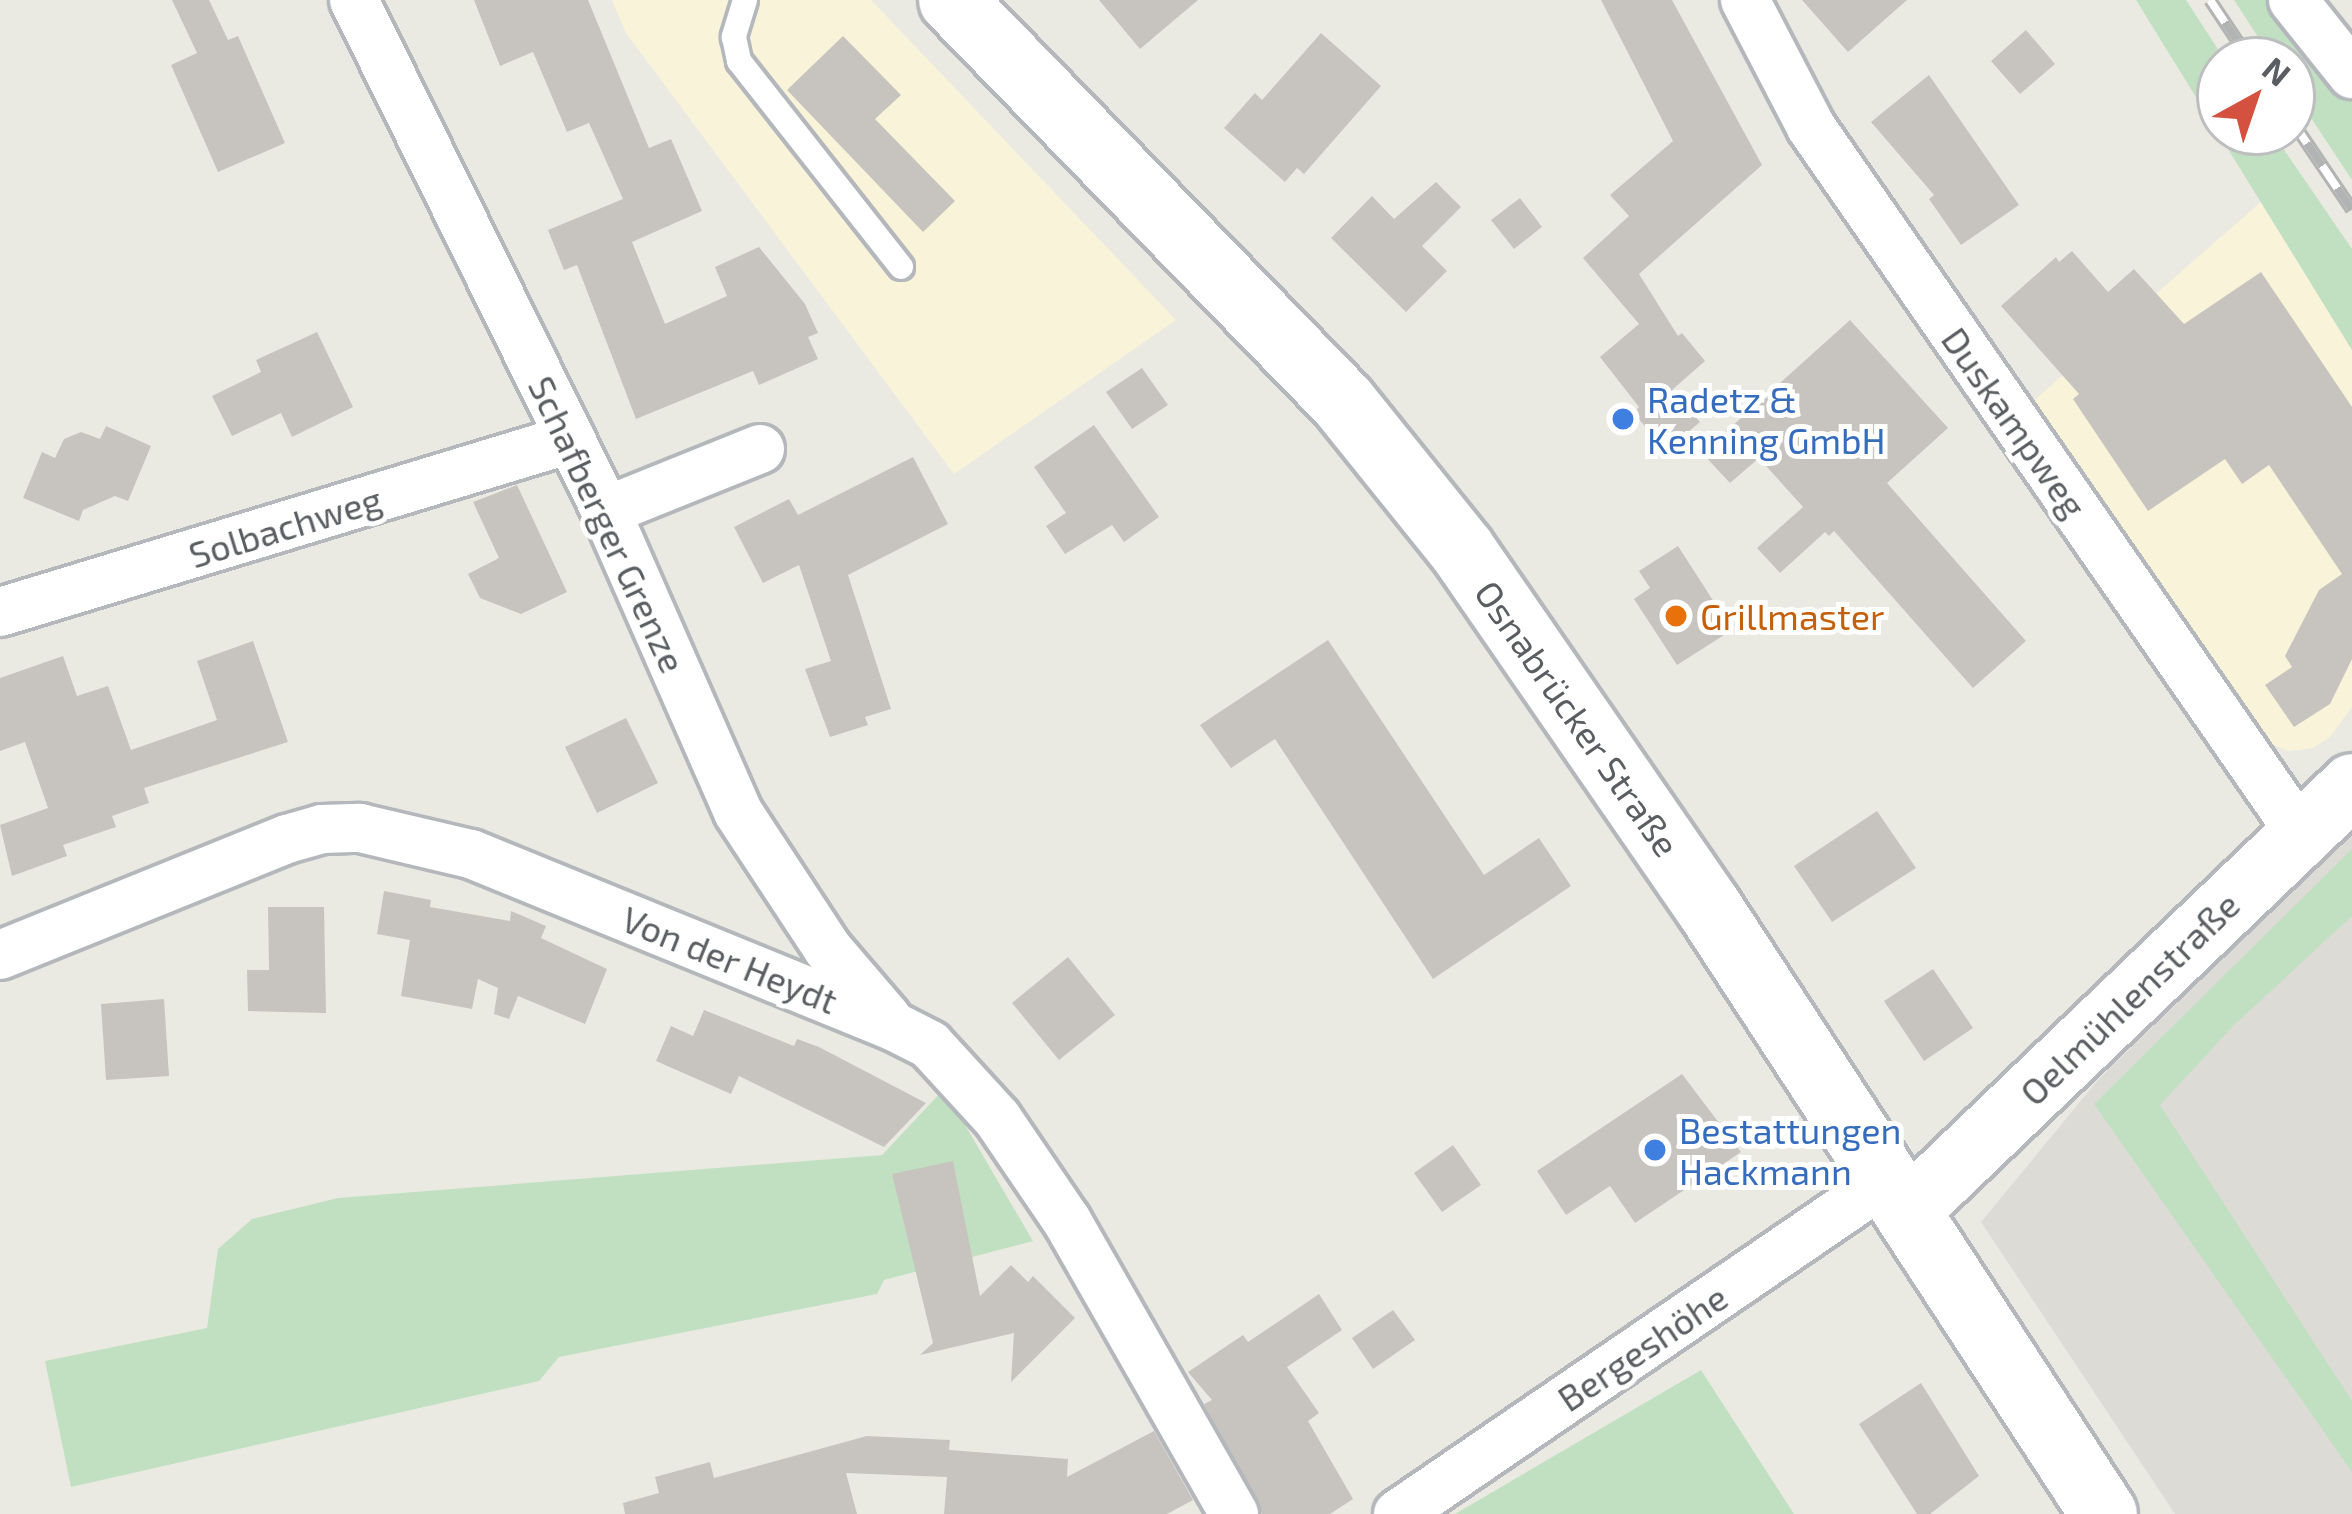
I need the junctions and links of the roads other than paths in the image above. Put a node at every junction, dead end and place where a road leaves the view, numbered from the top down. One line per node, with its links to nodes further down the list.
1 (354, 0): 8 (street, Schafberger Grenze)
2 (745, 0): 7 (lane)
3 (952, 0): 16 (main road, Osnabrücker Straße)
4 (1745, 0): 13 (street, Duskampweg)
5 (2293, 0): 6 (street)
6 (2352, 74)
7 (901, 267)
8 (571, 440): 10 (street, Schafberger Grenze); 11 (street, Solbachweg)
9 (760, 449): 10 (street)
10 (606, 512): 15 (street, Schafberger Grenze)
11 (0, 613)
12 (2352, 785): 13 (street, Oelmühlenstraße)
13 (2301, 834): 16 (street, Oelmühlenstraße)
14 (0, 955): 15 (street, Von der Heydt)
15 (895, 1027): 17 (street, Von der Heydt)
16 (1897, 1195): 18 (street, Bergeshöhe); 19 (main road, Osnabrücker Straße)
17 (1234, 1514)
18 (1398, 1514)
19 (2104, 1514)

